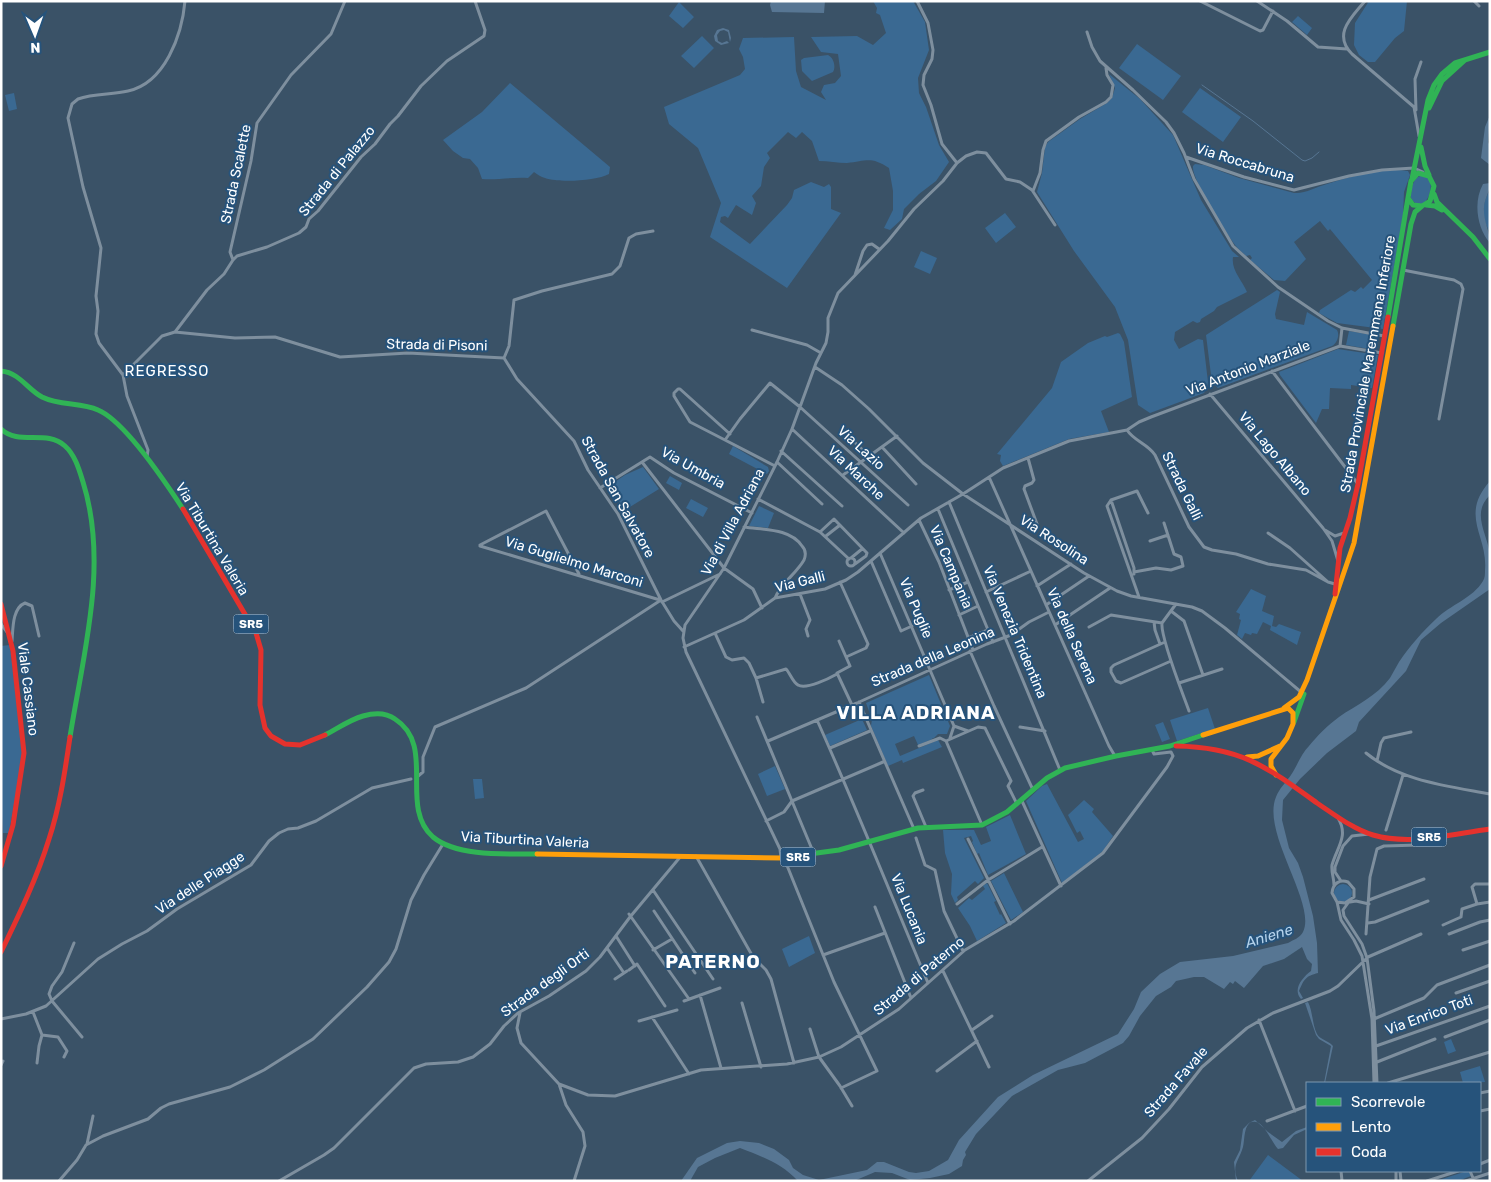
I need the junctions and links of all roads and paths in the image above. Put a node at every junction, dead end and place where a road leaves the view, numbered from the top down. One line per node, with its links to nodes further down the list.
1 (185, 1): 48 (street)
2 (345, 1): 32 (street, Strada Scalette)
3 (475, 1): 32 (street, Strada di Palazzo)
4 (917, 1): 19 (street)
5 (1200, 1): 10 (street)
6 (1257, 1): 10 (street)
7 (1365, 1): 12 (street)
8 (1474, 1): 9 (street)
9 (1479, 6)
10 (1273, 11): 12 (street)
11 (1087, 32): 15 (street)
12 (1347, 49): 16 (street)
13 (1490, 52): 17 (main road)
14 (1421, 62): 16 (street)
15 (1106, 67): 18 (street); 24 (street)
16 (1415, 113): 17 (street)
17 (1421, 140): 20 (main road); 21 (main road)
18 (1186, 156): 20 (street, Via Roccabruna); 37 (street)
19 (957, 163): 24 (street); 30 (street, Via di Villa Adriana)
20 (1414, 168): 21 (street); 22 (main road)
21 (1426, 174): 22 (main road); 23 (main road)
22 (1412, 179): 25 (main road)
23 (1434, 190): 26 (main road); 27 (main road)
24 (1033, 191): 28 (street)
25 (1408, 198): 26 (main road); 40 (main road, Strada Provinciale Maremmana Inferiore)
26 (1423, 206): 27 (main road); 35 (main road, Strada Provinciale Maremmana Inferiore)
27 (1447, 213): 31 (main road)
28 (1055, 224)
29 (653, 231): 44 (street, Strada di Pisoni)
30 (879, 249): 33 (street, Via di Villa Adriana); 34 (street, Via di Villa Adriana)
31 (1490, 259)
32 (233, 260): 39 (street, Strada di Palazzo)
33 (860, 260): 34 (street); 36 (street, Via di Villa Adriana)
34 (868, 263): 36 (street, Via di Villa Adriana)
35 (1403, 270): 51 (street); 94 (main road, Strada Provinciale Maremmana Inferiore)
36 (854, 276): 42 (street, Via di Villa Adriana)
37 (1342, 328): 40 (street); 41 (street)
38 (752, 330): 42 (street)
39 (175, 332): 44 (street, Strada di Pisoni); 48 (street)
40 (1385, 336): 43 (main road, Strada Provinciale Maremmana Inferiore)
41 (1340, 346): 43 (street, Via Antonio Marziale); 47 (street, Via Antonio Marziale)
42 (821, 352): 45 (street, Via di Villa Adriana)
43 (1382, 353): 70 (main road, Strada Provinciale Maremmana Inferiore)
44 (504, 358): 71 (street, Strada San Salvatore)
45 (815, 367): 50 (street, Via di Villa Adriana); 57 (street, Via Rosolina)
46 (1, 371): 62 (main road, Via Tiburtina Valeria / SR5)
47 (1272, 371): 49 (street, Via Antonio Marziale); 70 (street)
48 (123, 375): 62 (street)
49 (1210, 394): 54 (street, Via Antonio Marziale); 88 (street, Via Lago Albano)
50 (800, 407): 52 (street, Via di Villa Adriana); 55 (street, Via Lazio); 65 (street, Via Lazio)
51 (1439, 419)
52 (792, 429): 60 (street, Via di Villa Adriana); 67 (street, Via Marche)
53 (1, 430): 260 (main road)
54 (1127, 430): 63 (street); 114 (street, Strada Galli)
55 (730, 434): 58 (street); 58 (street)
56 (847, 435): 61 (street)
57 (897, 436): 59 (street); 72 (street, Via Rosolina)
58 (726, 440): 66 (street)
59 (882, 447): 61 (street); 69 (street)
60 (781, 451): 66 (street, Via di Villa Adriana); 78 (street)
61 (869, 456): 65 (street)
62 (147, 457): 199 (main road, Via Tiburtina Valeria / SR5)
63 (1028, 458): 68 (street); 84 (street)
64 (642, 462): 71 (street); 80 (street, Via Umbria); 105 (street)
65 (860, 462): 67 (street); 77 (street, Via Lazio)
66 (776, 464): 73 (street, Via di Villa Adriana); 76 (street)
67 (842, 475): 91 (street, Via Marche)
68 (989, 477): 72 (street); 83 (street, Via della Serena)
69 (916, 484)
70 (1358, 484): 90 (main road, Strada Provinciale Maremmana Inferiore)
71 (600, 488): 124 (street, Strada San Salvatore)
72 (963, 494): 75 (street, Via Galli); 83 (street, Via Rosolina)
73 (758, 499): 80 (street, Via di Villa Adriana); 89 (street)
74 (1111, 500): 81 (street); 110 (street); 110 (street)
75 (949, 502): 79 (street, Via Galli); 119 (street, Via Venezia Tridentina)
76 (822, 504)
77 (908, 505)
78 (842, 506)
79 (938, 509): 82 (street, Via Galli); 113 (street)
80 (752, 513): 87 (street, Via di Villa Adriana)
81 (1148, 513)
82 (919, 520): 91 (street, Via Galli); 118 (street, Via Campania)
83 (1010, 524): 103 (street, Via Rosolina); 106 (street, Via della Serena)
84 (1037, 524)
85 (1164, 524): 93 (street)
86 (840, 525): 89 (street); 95 (street); 97 (street)
87 (744, 528): 105 (street, Via di Villa Adriana); 122 (street)
88 (1323, 528): 90 (street); 101 (street, Via Lago Albano)
89 (820, 532): 95 (street)
90 (1345, 532): 94 (main road); 101 (main road, Strada Provinciale Maremmana Inferiore)
91 (904, 533): 98 (street, Via Galli)
92 (1268, 533): 114 (street)
93 (1168, 535): 96 (street); 110 (street)
94 (1356, 535): 102 (main road, Strada Provinciale Maremmana Inferiore)
95 (826, 536): 99 (street)
96 (1150, 541)
97 (862, 549): 99 (street); 104 (street)
98 (880, 553): 100 (street, Via Galli); 137 (street, Via Puglie)
99 (850, 558): 104 (street); 104 (street)
100 (871, 561): 107 (street, Via Galli); 137 (street)
101 (1338, 561): 102 (main road); 115 (main road, Strada Provinciale Maremmana Inferiore)
102 (1348, 563): 123 (main road, Strada Provinciale Maremmana Inferiore)
103 (1071, 564): 111 (street, Via Rosolina); 116 (street)
104 (854, 565): 107 (street)
105 (724, 568): 108 (street, Via di Villa Adriana); 129 (street)
106 (1031, 571): 116 (street, Via della Serena); 119 (street)
107 (857, 573): 112 (street, Via Galli)
108 (720, 574): 124 (street); 141 (street, Via di Villa Adriana)
109 (579, 575): 109 (street, Via Guglielmo Marconi); 124 (street, Via Guglielmo Marconi)
110 (1134, 575): 121 (street)
111 (1089, 576): 117 (street, Via Rosolina); 127 (street)
112 (840, 582): 120 (street, Via Galli); 155 (street)
113 (968, 582): 118 (street); 128 (street)
114 (1328, 582): 115 (street)
115 (1335, 584): 123 (main road, Strada Provinciale Maremmana Inferiore)
116 (1037, 586): 127 (street, Via della Serena)
117 (1111, 588): 121 (street, Via Rosolina); 136 (street)
118 (949, 590): 132 (street, Via Campania)
119 (986, 592): 147 (street, Via Venezia Tridentina)
120 (800, 594): 122 (street, Via Galli); 145 (street)
121 (1140, 597): 126 (street, Via Rosolina)
122 (775, 599): 129 (street, Via Galli)
123 (1335, 599): 162 (main road, Strada Provinciale Maremmana Inferiore)
124 (662, 601): 141 (street, Strada San Salvatore); 199 (street)
125 (1, 604): 143 (main road, Viale Cassiano)
126 (1176, 604): 131 (street); 164 (street, Via Rosolina)
127 (1046, 605): 130 (street, Via della Serena)
128 (978, 606): 132 (street); 140 (street)
129 (762, 608): 142 (street, Via Galli)
130 (1049, 612): 136 (street, Via della Serena); 147 (street, Strada della Leonina)
131 (1171, 612): 135 (street); 160 (street)
132 (959, 615): 146 (street, Via Campania)
133 (1154, 622): 135 (street); 138 (street); 139 (street)
134 (1, 624): 143 (street)
135 (1162, 624): 139 (street); 150 (street)
136 (1054, 625): 190 (street, Via della Serena)
137 (912, 626): 157 (street, Via Puglie)
138 (1089, 627)
139 (1154, 628): 152 (street)
140 (988, 630): 146 (street); 149 (street)
141 (683, 631): 153 (street)
142 (715, 633): 153 (street, Via Galli); 161 (street)
143 (9, 635): 151 (main road, Viale Cassiano)
144 (39, 636): 151 (street)
145 (808, 636)
146 (968, 638): 154 (street, Via Campania)
147 (1004, 638): 149 (street, Strada della Leonina); 175 (street, Via Venezia Tridentina)
148 (839, 641): 155 (street)
149 (993, 642): 154 (street, Strada della Leonina)
150 (1165, 642): 152 (street); 156 (street)
151 (11, 643): 224 (main road, Viale Cassiano)
152 (1160, 644): 156 (street)
153 (684, 648): 207 (street)
154 (972, 650): 157 (street, Strada della Leonina); 202 (street, Via Campania)
155 (846, 657): 159 (street)
156 (1171, 661): 163 (street)
157 (929, 669): 166 (street, Strada della Leonina); 173 (street, Via Puglie)
158 (1222, 669): 160 (street)
159 (837, 674): 161 (street); 167 (street)
160 (1202, 675): 163 (street)
161 (756, 678): 165 (street)
162 (1307, 680): 164 (main road, Strada Provinciale Maremmana Inferiore); 172 (main road, Strada Provinciale Maremmana Inferiore)
163 (1179, 683): 169 (street)
164 (1302, 692): 168 (main road, Strada Provinciale Maremmana Inferiore)
165 (763, 702)
166 (858, 702): 167 (street, Strada della Leonina); 176 (street)
167 (852, 705): 171 (street, Strada della Leonina)
168 (1284, 708): 172 (main road); 179 (main road, Via Tiburtina Valeria / SR5)
169 (1189, 711)
170 (757, 717): 181 (street)
171 (817, 720): 181 (street, Strada della Leonina); 187 (street, Via Lucania)
172 (1293, 724): 183 (main road)
173 (954, 726): 177 (street); 180 (street)
174 (1020, 727): 175 (street)
175 (1044, 730): 196 (street, Via Venezia Tridentina)
176 (870, 731): 187 (street); 192 (street)
177 (969, 731): 180 (street); 205 (street)
178 (1411, 732): 194 (street)
179 (1195, 738): 184 (main road); 186 (main road, Via Tiburtina Valeria / SR5)
180 (950, 739): 182 (street)
181 (768, 741): 204 (street)
182 (946, 741): 185 (street); 208 (street)
183 (1285, 742): 191 (main road); 193 (main road)
184 (1195, 745): 186 (main road, Via Tiburtina Valeria / SR5); 191 (main road, Via Tiburtina Valeria / SR5)
185 (919, 746)
186 (1170, 746): 188 (main road, Via Tiburtina Valeria / SR5)
187 (830, 748): 200 (street, Via Lucania)
188 (1152, 750): 190 (main road, Via Tiburtina Valeria / SR5); 229 (street, Strada di Paterno)
189 (1366, 753): 194 (street)
190 (1116, 756): 196 (main road, Via Tiburtina Valeria / SR5)
191 (1246, 757): 195 (main road, Via Tiburtina Valeria / SR5)
192 (884, 762): 200 (street); 210 (street)
193 (1270, 762): 195 (street); 197 (main road)
194 (1377, 762): 198 (street)
195 (1264, 767): 197 (main road, Via Tiburtina Valeria / SR5)
196 (1060, 770): 202 (main road, Via Tiburtina Valeria / SR5)
197 (1276, 775): 206 (main road, Via Tiburtina Valeria / SR5)
198 (1403, 775): 203 (street); 212 (street)
199 (414, 778): 217 (main road, Via Tiburtina Valeria / SR5); 278 (street, Via delle Piagge)
200 (843, 779): 204 (street); 216 (street, Via Lucania)
201 (923, 790): 209 (street)
202 (1033, 790): 205 (main road, Via Tiburtina Valeria / SR5)
203 (1490, 794)
204 (792, 801): 207 (street); 220 (street)
205 (1020, 802): 208 (main road, Via Tiburtina Valeria / SR5); 219 (street)
206 (1338, 817): 213 (main road, Via Tiburtina Valeria / SR5); 230 (street)
207 (766, 821): 223 (street)
208 (982, 825): 209 (main road, Via Tiburtina Valeria / SR5)
209 (926, 827): 210 (main road, Via Tiburtina Valeria / SR5)
210 (914, 829): 216 (main road, Via Tiburtina Valeria / SR5)
211 (1490, 829): 213 (main road, Via Tiburtina Valeria / SR5)
212 (1386, 830)
213 (1369, 834): 227 (street)
214 (916, 838): 259 (street)
215 (968, 839): 226 (street)
216 (870, 842): 220 (main road, Via Tiburtina Valeria / SR5); 272 (street, Via Lucania)
217 (443, 844): 221 (main road, Via Tiburtina Valeria / SR5); 323 (street)
218 (1419, 845): 237 (street)
219 (1042, 847): 226 (street); 229 (street)
220 (815, 854): 223 (main road, Via Tiburtina Valeria / SR5)
221 (681, 856): 222 (main road, Via Tiburtina Valeria / SR5); 231 (street, Strada degli Orti)
222 (696, 856): 223 (main road, Via Tiburtina Valeria / SR5); 307 (street)
223 (783, 858): 261 (street)
224 (1, 866)
225 (1424, 879): 237 (street)
226 (988, 880): 239 (street); 246 (street)
227 (1341, 881): 230 (street); 232 (street)
228 (1490, 884): 240 (street)
229 (1061, 886): 246 (street, Strada di Paterno)
230 (1334, 886): 235 (street)
231 (653, 890): 243 (street, Strada degli Orti); 270 (street)
232 (1354, 896): 233 (street); 236 (street)
233 (1357, 901): 236 (street); 237 (street)
234 (1428, 901): 245 (street)
235 (1337, 902): 236 (street); 263 (street)
236 (1349, 902): 262 (street)
237 (1369, 902): 245 (street)
238 (1490, 902): 240 (street)
239 (957, 904)
240 (1477, 904): 247 (street)
241 (875, 907): 248 (street)
242 (654, 911): 253 (street)
243 (630, 916): 252 (street, Strada degli Orti); 257 (street)
244 (1490, 920): 251 (street)
245 (1368, 923): 249 (street)
246 (1010, 924): 259 (street, Strada di Paterno)
247 (1443, 925)
248 (885, 933): 261 (street); 276 (street)
249 (1366, 934)
250 (1421, 934): 262 (street, Strada Favale)
251 (1449, 934)
252 (616, 936): 256 (street, Strada degli Orti); 265 (street)
253 (672, 938): 257 (street); 268 (street)
254 (1490, 941): 258 (street)
255 (74, 943): 278 (street)
256 (607, 948): 267 (street); 285 (street, Strada degli Orti)
257 (653, 950): 277 (street)
258 (1463, 950)
259 (963, 951): 266 (street, Strada di Paterno)
260 (1, 952)
261 (823, 956): 296 (street)
262 (1367, 958): 263 (street, Strada Favale); 288 (street)
263 (1363, 961): 290 (street, Strada Favale); 313 (street)
264 (1490, 965): 288 (street)
265 (635, 966): 267 (street); 281 (street)
266 (942, 970): 272 (street, Strada di Paterno); 294 (street)
267 (627, 971): 269 (street)
268 (695, 973)
269 (615, 979)
270 (713, 979)
271 (1490, 981): 274 (street)
272 (928, 983): 276 (street, Strada di Paterno)
273 (720, 988): 275 (street)
274 (1456, 993)
275 (700, 995): 277 (street); 310 (street)
276 (912, 998): 296 (street, Strada di Paterno)
277 (689, 1000): 279 (street)
278 (52, 1001): 284 (street, Via delle Piagge); 297 (street)
279 (684, 1001)
280 (742, 1003): 308 (street)
281 (664, 1006)
282 (1490, 1006): 301 (street, Via Enrico Toti)
283 (677, 1010): 287 (street)
284 (33, 1012): 289 (street, Via delle Piagge); 295 (street)
285 (520, 1012): 316 (street); 330 (street, Strada degli Orti)
286 (992, 1016): 294 (street)
287 (652, 1017): 292 (street); 312 (street)
288 (1374, 1018): 301 (street)
289 (1, 1019)
290 (1259, 1020): 320 (street); 327 (street, Strada Favale)
291 (1490, 1020): 298 (street)
292 (639, 1021)
293 (810, 1029): 304 (street)
294 (972, 1030): 300 (street)
295 (42, 1035): 303 (street); 306 (street)
296 (860, 1036): 304 (street, Strada di Paterno); 317 (street)
297 (82, 1037)
298 (1445, 1037)
299 (1435, 1039): 305 (street)
300 (977, 1041): 309 (street); 311 (street)
301 (1376, 1046): 305 (street)
302 (1490, 1052): 315 (street)
303 (64, 1057)
304 (819, 1057): 307 (street, Strada di Paterno); 317 (street)
305 (1376, 1062): 314 (street)
306 (37, 1063)
307 (794, 1063): 308 (street, Strada di Paterno)
308 (761, 1067): 310 (street, Strada di Paterno)
309 (989, 1067)
310 (721, 1068): 312 (street, Strada di Paterno)
311 (937, 1071)
312 (689, 1074): 316 (street, Strada di Paterno)
313 (1375, 1082)
314 (1375, 1082)
315 (1391, 1082)
316 (559, 1084): 331 (street)
317 (841, 1088): 318 (street)
318 (852, 1106)
319 (1306, 1106): 320 (street)
320 (1295, 1111): 322 (street)
321 (93, 1116): 323 (street)
322 (1267, 1121)
323 (86, 1145): 329 (street)
324 (1455, 1172): 334 (street)
325 (1470, 1172): 328 (street)
326 (1490, 1172): 328 (street)
327 (1095, 1176): 332 (street, Strada Favale); 333 (street)
328 (1472, 1178): 335 (street)
329 (59, 1181)
330 (279, 1181)
331 (574, 1181)
332 (1088, 1181)
333 (1096, 1181)
334 (1427, 1181)
335 (1466, 1181)

